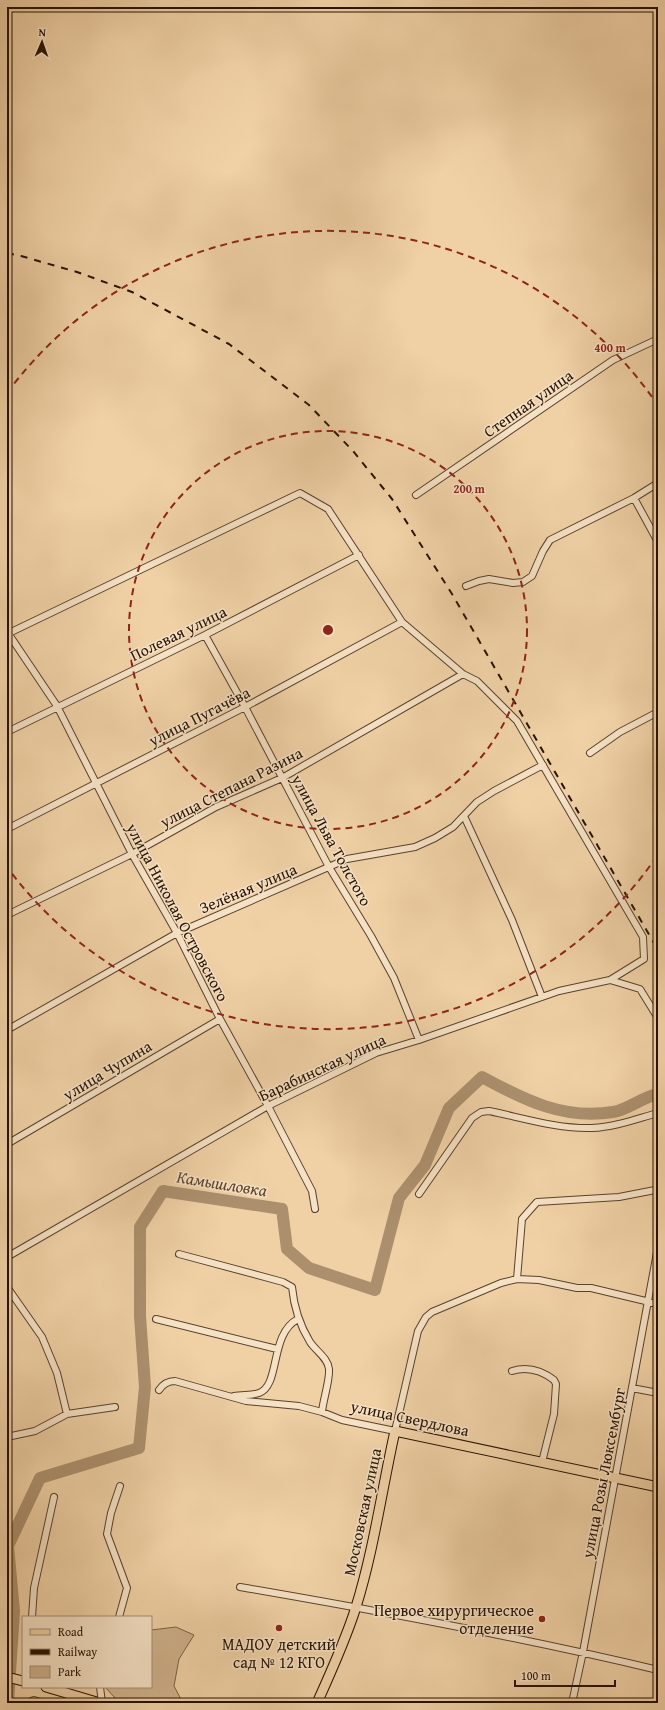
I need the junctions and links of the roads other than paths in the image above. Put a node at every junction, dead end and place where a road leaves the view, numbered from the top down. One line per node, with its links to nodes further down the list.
1 (658, 339): 3 (street, Степная улица)
2 (658, 484): 4 (street)
3 (416, 495)
4 (634, 498): 5 (street); 7 (street)
5 (658, 542)
6 (359, 555): 8 (street); 9 (street); 10 (street, Полевая улица)
7 (466, 586)
8 (402, 622): 11 (street); 13 (street, улица Пугачёва)
9 (8, 634): 12 (street, улица Николая Островского)
10 (205, 635): 12 (street, Полевая улица); 13 (street, улица Льва Толстого)
11 (463, 674): 17 (street); 18 (street, улица Степана Разина)
12 (57, 706): 15 (street, Полевая улица); 19 (street, улица Николая Островского)
13 (245, 707): 18 (street, улица Льва Толстого); 19 (street, улица Пугачёва)
14 (658, 712): 16 (street)
15 (7, 732)
16 (590, 753)
17 (543, 765): 20 (street, Зелёная улица); 26 (street)
18 (282, 778): 22 (street, улица Степана Разина); 23 (street, улица Льва Толстого)
19 (96, 783): 21 (street, улица Пугачёва); 22 (street, улица Николая Островского)
20 (464, 816): 23 (street, Зелёная улица); 27 (street)
21 (7, 829)
22 (132, 854): 24 (street, улица Степана Разина); 25 (street, улица Николая Островского)
23 (329, 867): 25 (street, Зелёная улица); 31 (street, улица Льва Толстого)
24 (7, 915)
25 (177, 933): 28 (street, улица Николая Островского); 30 (street, Зелёная улица)
26 (610, 980): 27 (street, Барабинская улица); 29 (street, Барабинская улица)
27 (542, 997): 31 (street, Барабинская улица)
28 (220, 1018): 32 (street, улица Николая Островского); 34 (street, улица Чупина)
29 (658, 1018)
30 (7, 1030)
31 (419, 1040): 32 (street, Барабинская улица)
32 (268, 1106): 37 (street, улица Николая Островского); 40 (street, Барабинская улица)
33 (658, 1113): 35 (street)
34 (7, 1144)
35 (419, 1194)
36 (658, 1194): 41 (street)
37 (315, 1209)
38 (658, 1247): 43 (street, улица Розы Люксембург)
39 (179, 1254): 46 (street)
40 (7, 1256)
41 (517, 1279): 43 (street); 56 (street, Московская улица)
42 (7, 1287): 55 (street)
43 (648, 1302): 44 (street); 49 (street, улица Розы Люксембург)
44 (658, 1304)
45 (156, 1319): 47 (street)
46 (298, 1319): 47 (street); 54 (street)
47 (278, 1349): 52 (street)
48 (512, 1371): 58 (street)
49 (632, 1388): 51 (street); 59 (street, улица Розы Люксембург)
50 (159, 1390): 52 (street, улица Свердлова)
51 (658, 1393)
52 (233, 1397): 54 (street, улица Свердлова)
53 (115, 1407): 55 (street)
54 (322, 1412): 56 (street, улица Свердлова)
55 (67, 1414): 57 (street)
56 (395, 1431): 58 (main road, улица Свердлова); 64 (main road, Московская улица)
57 (7, 1437)
58 (542, 1462): 59 (main road, улица Свердлова)
59 (615, 1477): 61 (main road, улица Свердлова); 67 (street, улица Розы Люксембург)
60 (120, 1486): 66 (street)
61 (658, 1487)
62 (54, 1497): 65 (street)
63 (240, 1587): 64 (street)
64 (356, 1607): 67 (street); 76 (main road, Московская улица)
65 (32, 1616)
66 (119, 1616)
67 (583, 1652): 68 (street); 77 (street, улица Розы Люксембург)
68 (658, 1670)
69 (7, 1677): 70 (main road)
70 (22, 1681)
71 (49, 1688): 75 (main road)
72 (100, 1688): 75 (street)
73 (26, 1703): 74 (street)
74 (44, 1703)
75 (101, 1703)
76 (317, 1703)
77 (572, 1703)

